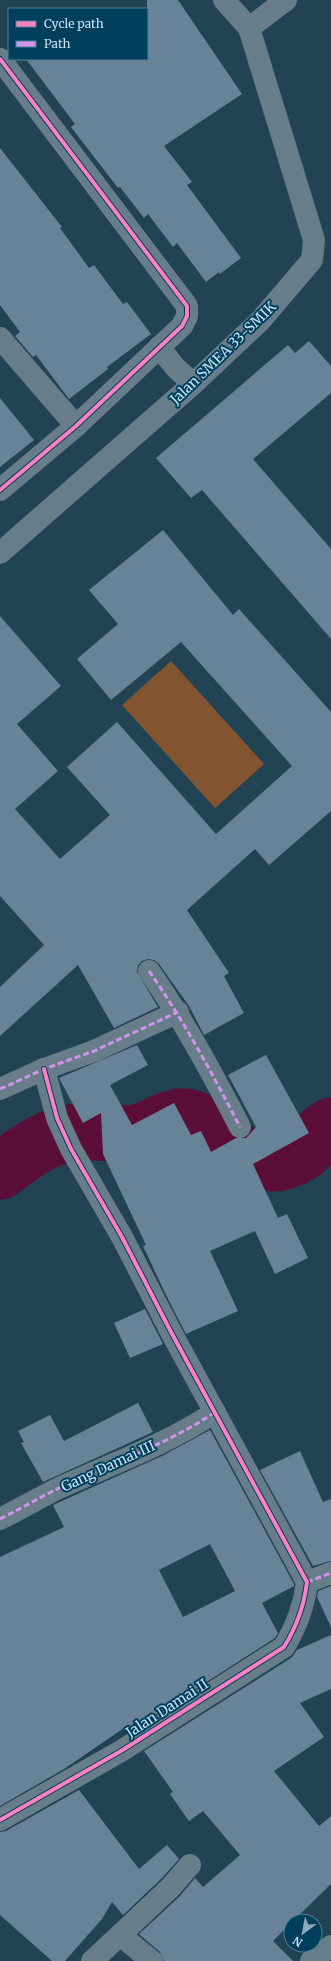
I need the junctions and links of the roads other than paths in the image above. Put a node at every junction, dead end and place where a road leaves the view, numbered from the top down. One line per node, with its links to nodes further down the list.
1 (224, 0): 3 (street)
2 (286, 0): 3 (street)
3 (249, 28): 7 (street, Jalan SMEA 33-SMIK)
4 (0, 58): 6 (street)
5 (0, 338): 8 (street)
6 (160, 347): 7 (street); 8 (street)
7 (193, 384): 10 (street, Jalan SMEA 33-SMIK)
8 (76, 426): 9 (street)
9 (0, 490)
10 (0, 553)
11 (149, 971): 12 (street)
12 (178, 1012): 13 (street); 15 (street)
13 (44, 1068): 14 (street); 16 (street)
14 (0, 1090)
15 (240, 1126)
16 (215, 1412): 17 (street, Gang Damai III); 19 (street)
17 (0, 1519)
18 (331, 1573): 19 (street)
19 (307, 1582): 20 (street, Jalan Damai II)
20 (0, 1820)
21 (190, 1865): 22 (street)
22 (120, 1935): 24 (street); 25 (street)
23 (331, 1946): 26 (street)
24 (92, 1961)
25 (152, 1961)
26 (311, 1961)

